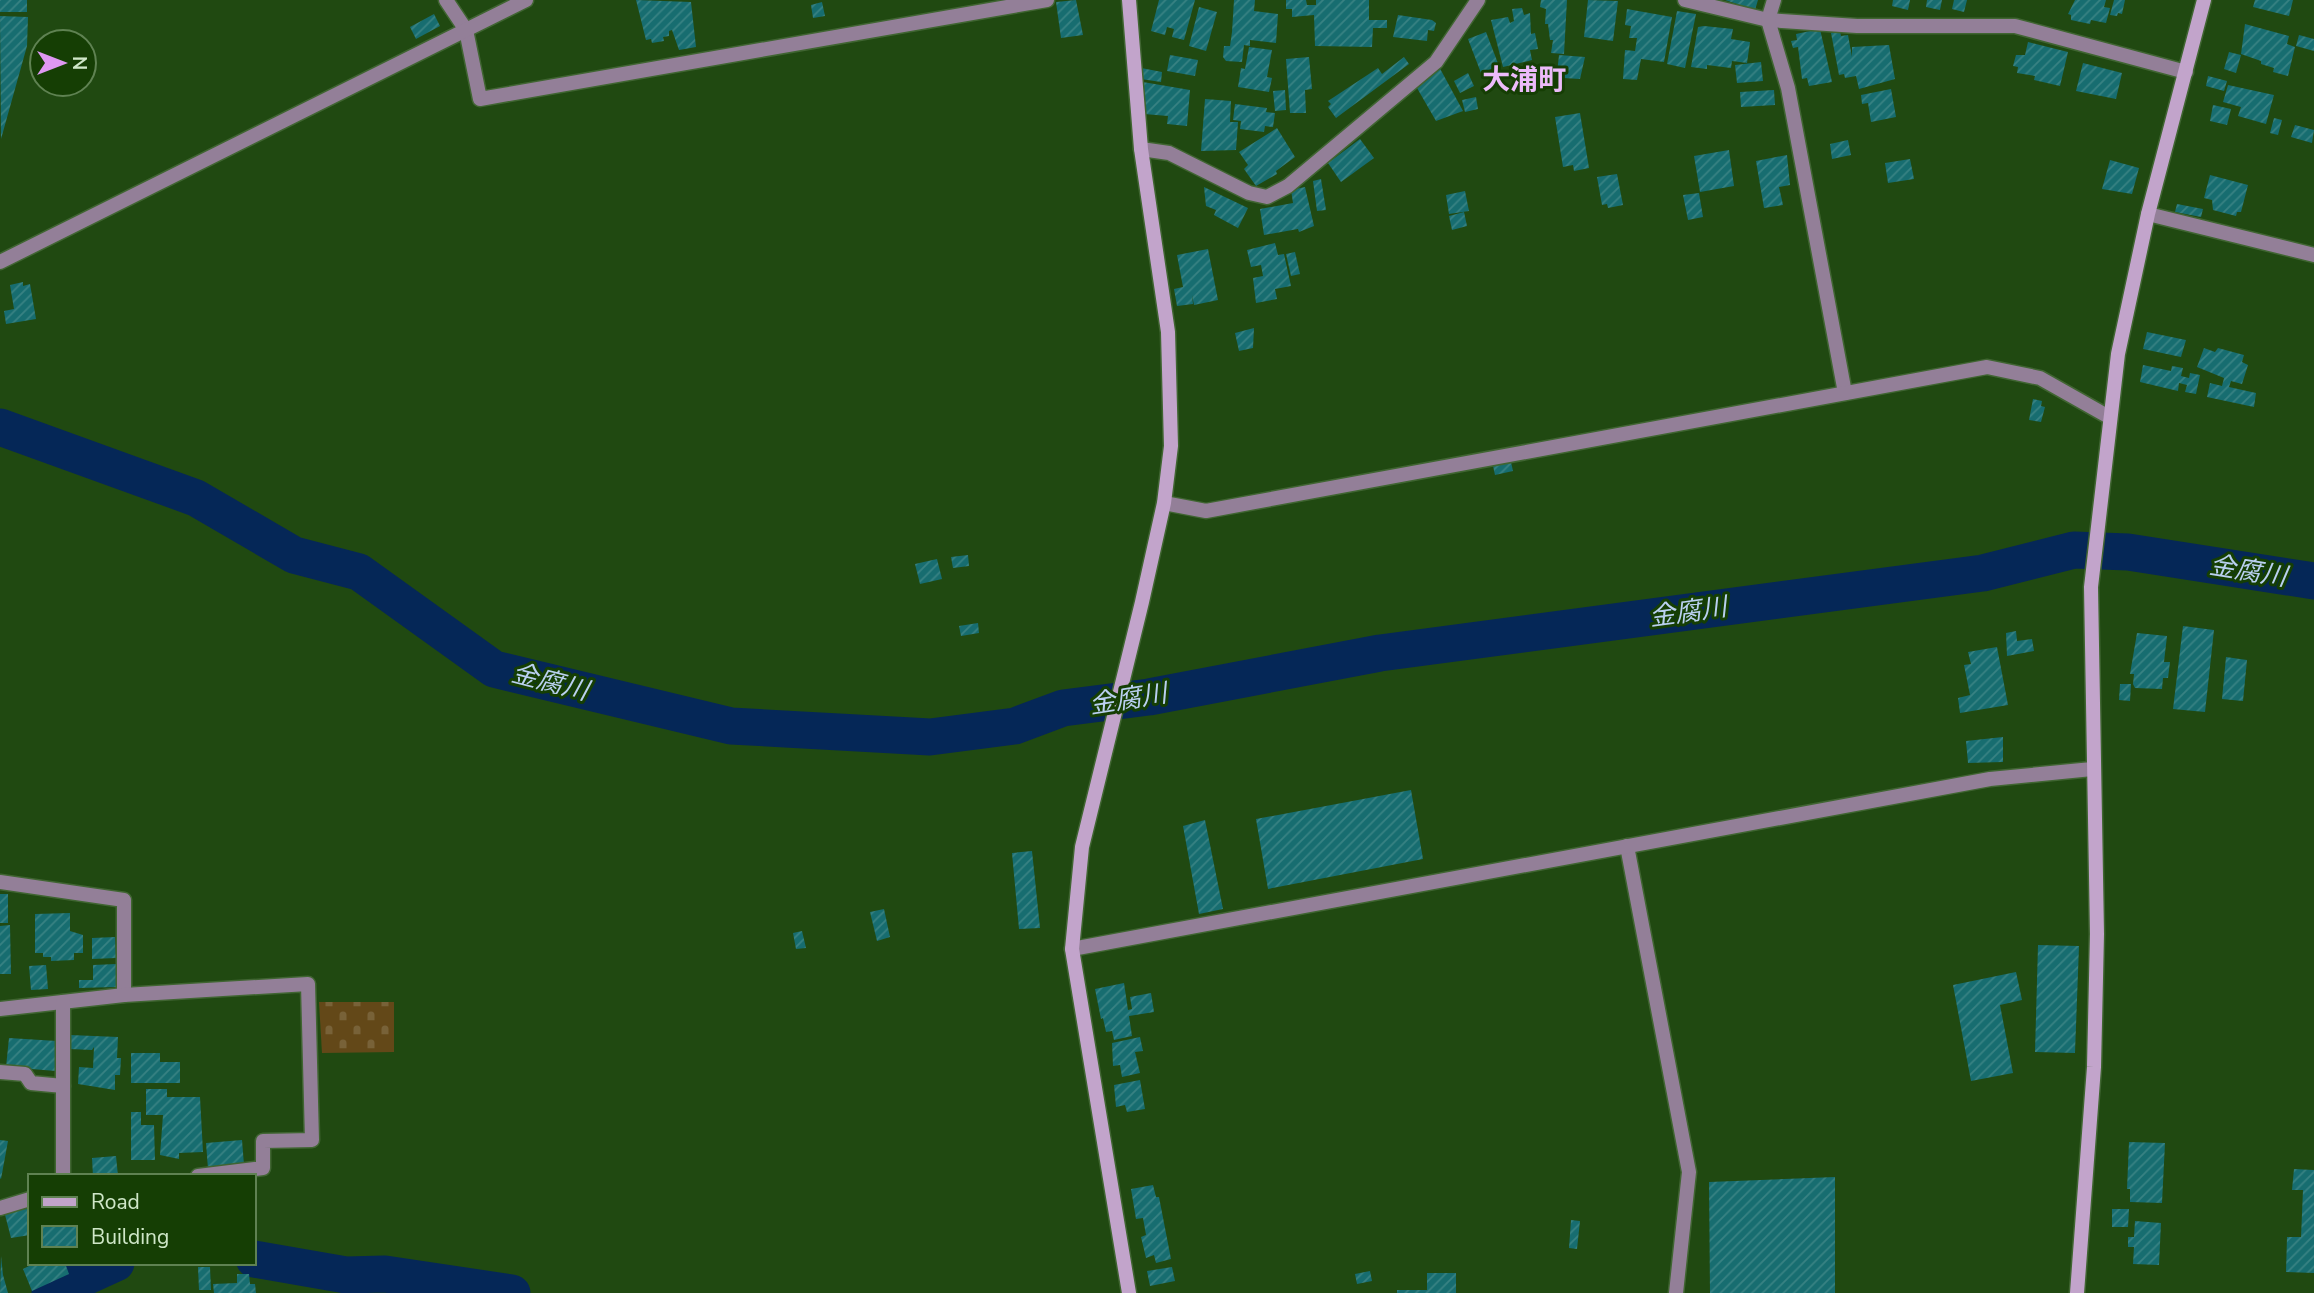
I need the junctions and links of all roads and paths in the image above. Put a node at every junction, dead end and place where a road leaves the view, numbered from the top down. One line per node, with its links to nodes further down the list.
1 (446, 0): 10 (street)
2 (526, 0): 10 (street)
3 (1047, 0): 10 (street)
4 (1129, 0): 12 (street)
5 (1478, 0): 12 (street)
6 (1685, 0): 9 (street)
7 (1774, 0): 9 (street)
8 (2204, 0): 11 (street)
9 (1768, 20): 11 (street); 16 (street)
10 (466, 30): 15 (street)
11 (2186, 72): 13 (street)
12 (1141, 149): 18 (street)
13 (2148, 214): 14 (street); 17 (street)
14 (2314, 256)
15 (0, 262)
16 (1845, 393): 17 (street); 18 (street)
17 (2109, 417): 19 (street)
18 (1164, 503): 22 (street)
19 (2092, 769): 20 (street); 34 (street)
20 (1627, 846): 22 (street); 33 (street)
21 (0, 882): 23 (street)
22 (1072, 949): 32 (street)
23 (124, 995): 24 (street); 29 (street)
24 (63, 1002): 25 (street); 27 (street)
25 (0, 1009)
26 (0, 1072): 27 (street)
27 (63, 1086): 28 (street)
28 (63, 1174)
29 (214, 1174)
30 (28, 1200): 31 (street)
31 (0, 1208)
32 (1129, 1293)
33 (1676, 1293)
34 (2077, 1293)

